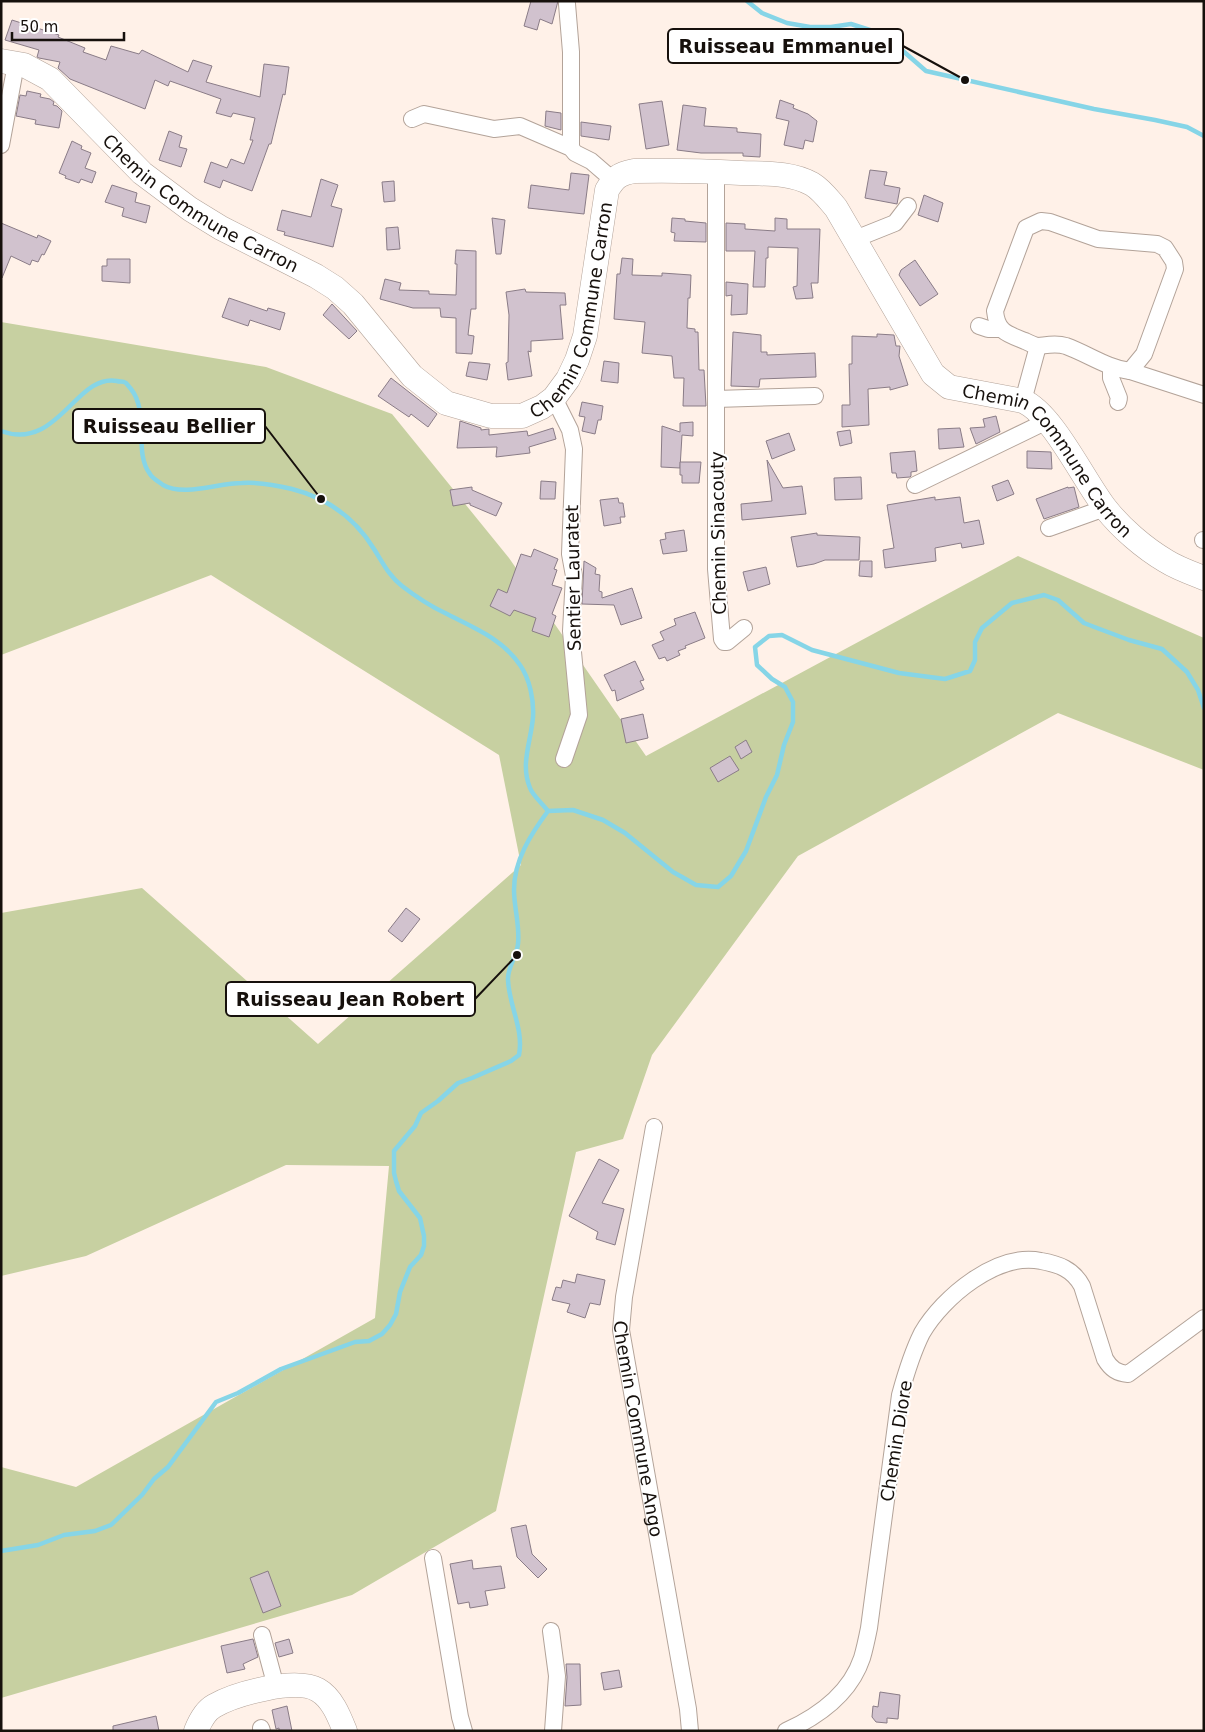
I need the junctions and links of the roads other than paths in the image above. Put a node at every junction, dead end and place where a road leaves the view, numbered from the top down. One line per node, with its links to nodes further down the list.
1 (567, 4): 5 (street)
2 (9, 62): 4 (street); 17 (street, Chemin Commune Carron)
3 (412, 119): 5 (street)
4 (1, 145)
5 (571, 148): 7 (street)
6 (716, 171): 7 (street, Chemin Commune Carron); 9 (street, Chemin Commune Carron); 18 (street, Chemin Sinacouty)
7 (613, 180): 17 (street, Chemin Commune Carron)
8 (908, 206): 9 (street)
9 (855, 239): 19 (street, Chemin Commune Carron)
10 (979, 326): 11 (street)
11 (1000, 328): 12 (street); 14 (street)
12 (1038, 346): 13 (street); 19 (street)
13 (1111, 366): 14 (street); 20 (street)
14 (1130, 371): 15 (street)
15 (1204, 395)
16 (815, 396): 18 (street)
17 (554, 398): 27 (street, Sentier Lauratet)
18 (716, 399): 26 (street, Chemin Sinacouty)
19 (1023, 401): 21 (street, Chemin Commune Carron)
20 (1118, 402)
21 (1047, 421): 22 (street); 23 (street, Chemin Commune Carron)
22 (915, 485)
23 (1105, 508): 24 (street); 25 (street, Chemin Commune Carron)
24 (1049, 528)
25 (1204, 578)
26 (744, 628)
27 (564, 759)
28 (654, 1127): 38 (street, Chemin Commune Ango)
29 (1204, 1318): 39 (street, Chemin Diore)
30 (433, 1558): 36 (street)
31 (551, 1631): 37 (street)
32 (262, 1635): 33 (street)
33 (276, 1687): 34 (street); 35 (street)
34 (196, 1731)
35 (345, 1731)
36 (464, 1731)
37 (553, 1731)
38 (690, 1731)
39 (786, 1731)

